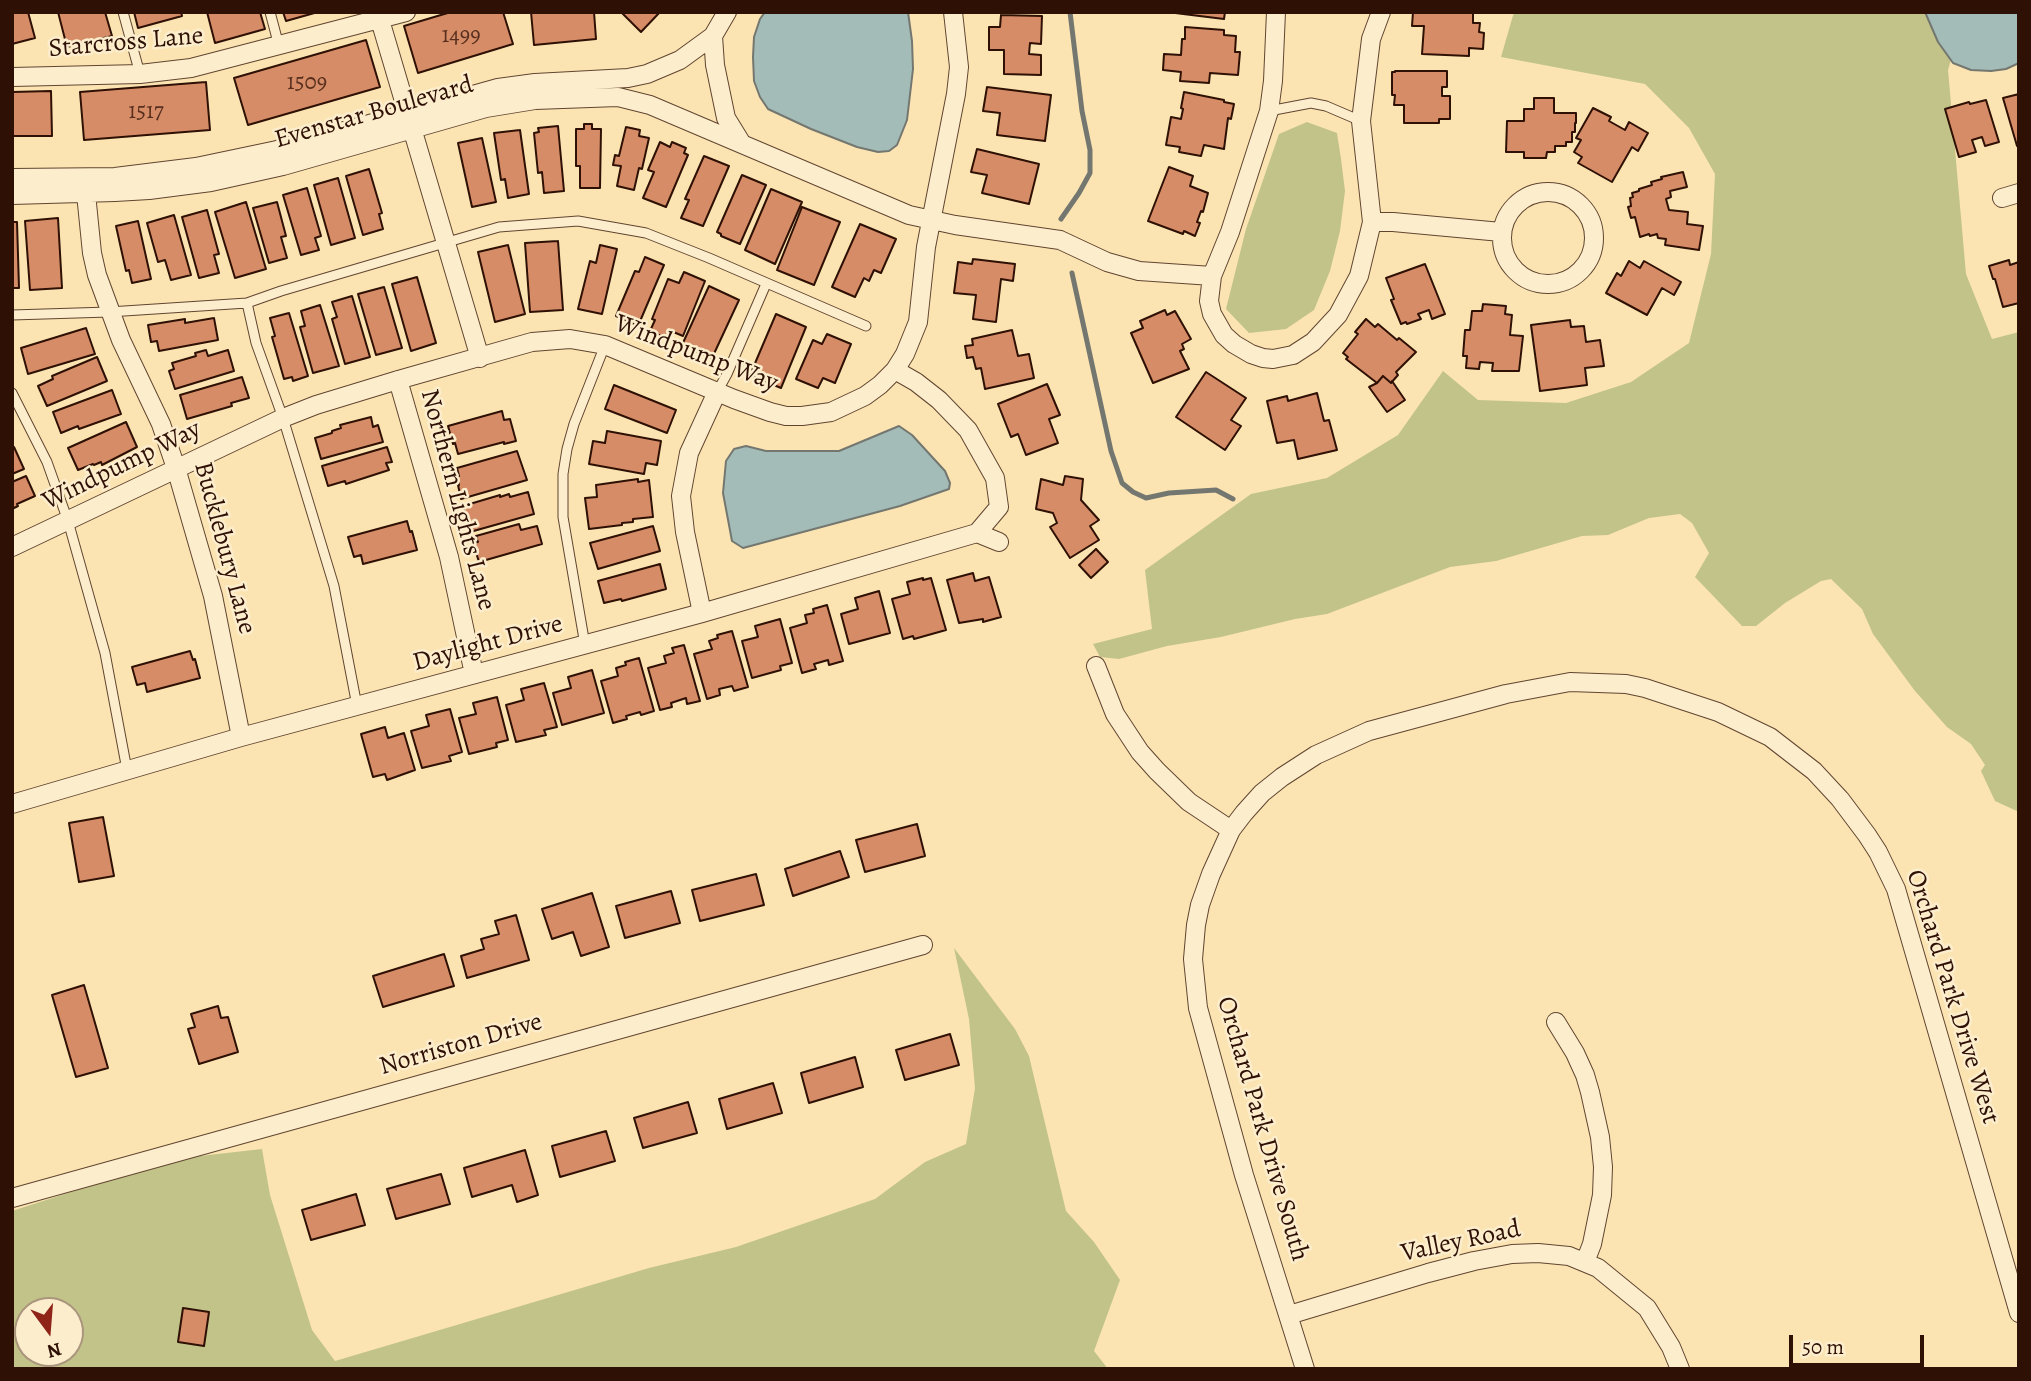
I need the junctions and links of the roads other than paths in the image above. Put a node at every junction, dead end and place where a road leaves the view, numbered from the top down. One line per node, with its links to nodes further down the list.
1 (123, 12): 11 (lane)
2 (270, 12): 10 (lane)
3 (406, 12): 8 (street, Starcross Lane)
4 (727, 12): 9 (street, Evenstar Boulevard)
5 (953, 12): 20 (street, Windpump Way)
6 (1276, 12): 13 (street)
7 (1381, 12): 15 (street)
8 (380, 20): 10 (street, Starcross Lane); 14 (street)
9 (713, 36): 14 (street, Evenstar Boulevard); 16 (street)
10 (279, 46): 11 (street, Starcross Lane)
11 (140, 74): 12 (street, Starcross Lane)
12 (12, 77)
13 (1269, 111): 15 (lane); 24 (street)
14 (410, 120): 16 (street, Evenstar Boulevard); 18 (street, Evenstar Boulevard); 23 (street)
15 (1361, 121): 21 (street)
16 (743, 144): 20 (street, Evenstar Boulevard)
17 (12, 178): 18 (street, Evenstar Boulevard)
18 (85, 186): 19 (street, Evenstar Boulevard); 27 (street, Bucklebury Lane)
19 (12, 195)
20 (933, 221): 24 (street, Evenstar Boulevard); 32 (street, Windpump Way)
21 (1372, 222): 22 (street); 24 (street)
22 (1501, 232): 22 (street)
23 (447, 241): 25 (lane); 26 (lane); 31 (street)
24 (1212, 276)
25 (766, 284): 29 (lane); 34 (lane)
26 (247, 303): 27 (lane); 36 (lane)
27 (109, 312): 28 (lane); 37 (street, Bucklebury Lane)
28 (12, 315)
29 (866, 326)
30 (605, 345): 31 (street, Windpump Way); 34 (street, Windpump Way); 43 (lane)
31 (480, 358): 33 (street, Windpump Way)
32 (895, 370): 34 (street, Windpump Way); 39 (street)
33 (398, 380): 36 (street, Windpump Way); 45 (street, Northern Lights Lane)
34 (717, 392): 42 (street)
35 (12, 393): 38 (lane)
36 (282, 418): 37 (street, Windpump Way); 46 (lane)
37 (176, 468): 38 (street, Windpump Way); 47 (street, Bucklebury Lane)
38 (68, 521): 41 (street, Windpump Way); 48 (lane)
39 (977, 533): 40 (street); 42 (street, Daylight Drive)
40 (999, 542)
41 (12, 547)
42 (702, 613): 43 (street, Daylight Drive)
43 (585, 645): 45 (street, Daylight Drive)
44 (1096, 666): 50 (street)
45 (474, 674): 46 (street, Daylight Drive)
46 (357, 706): 47 (street, Daylight Drive)
47 (241, 737): 48 (street, Daylight Drive)
48 (127, 770): 49 (street, Daylight Drive)
49 (13, 800)
50 (1231, 830): 55 (street, Orchard Park Drive West); 56 (street, Orchard Park Drive South)
51 (923, 945): 53 (street, Norriston Drive)
52 (1556, 1022): 54 (street)
53 (12, 1198)
54 (1586, 1262): 56 (street, Valley Road); 58 (street, Valley Road)
55 (2019, 1313)
56 (1289, 1315): 57 (street, Orchard Park Drive South)
57 (1306, 1369)
58 (1681, 1369)

